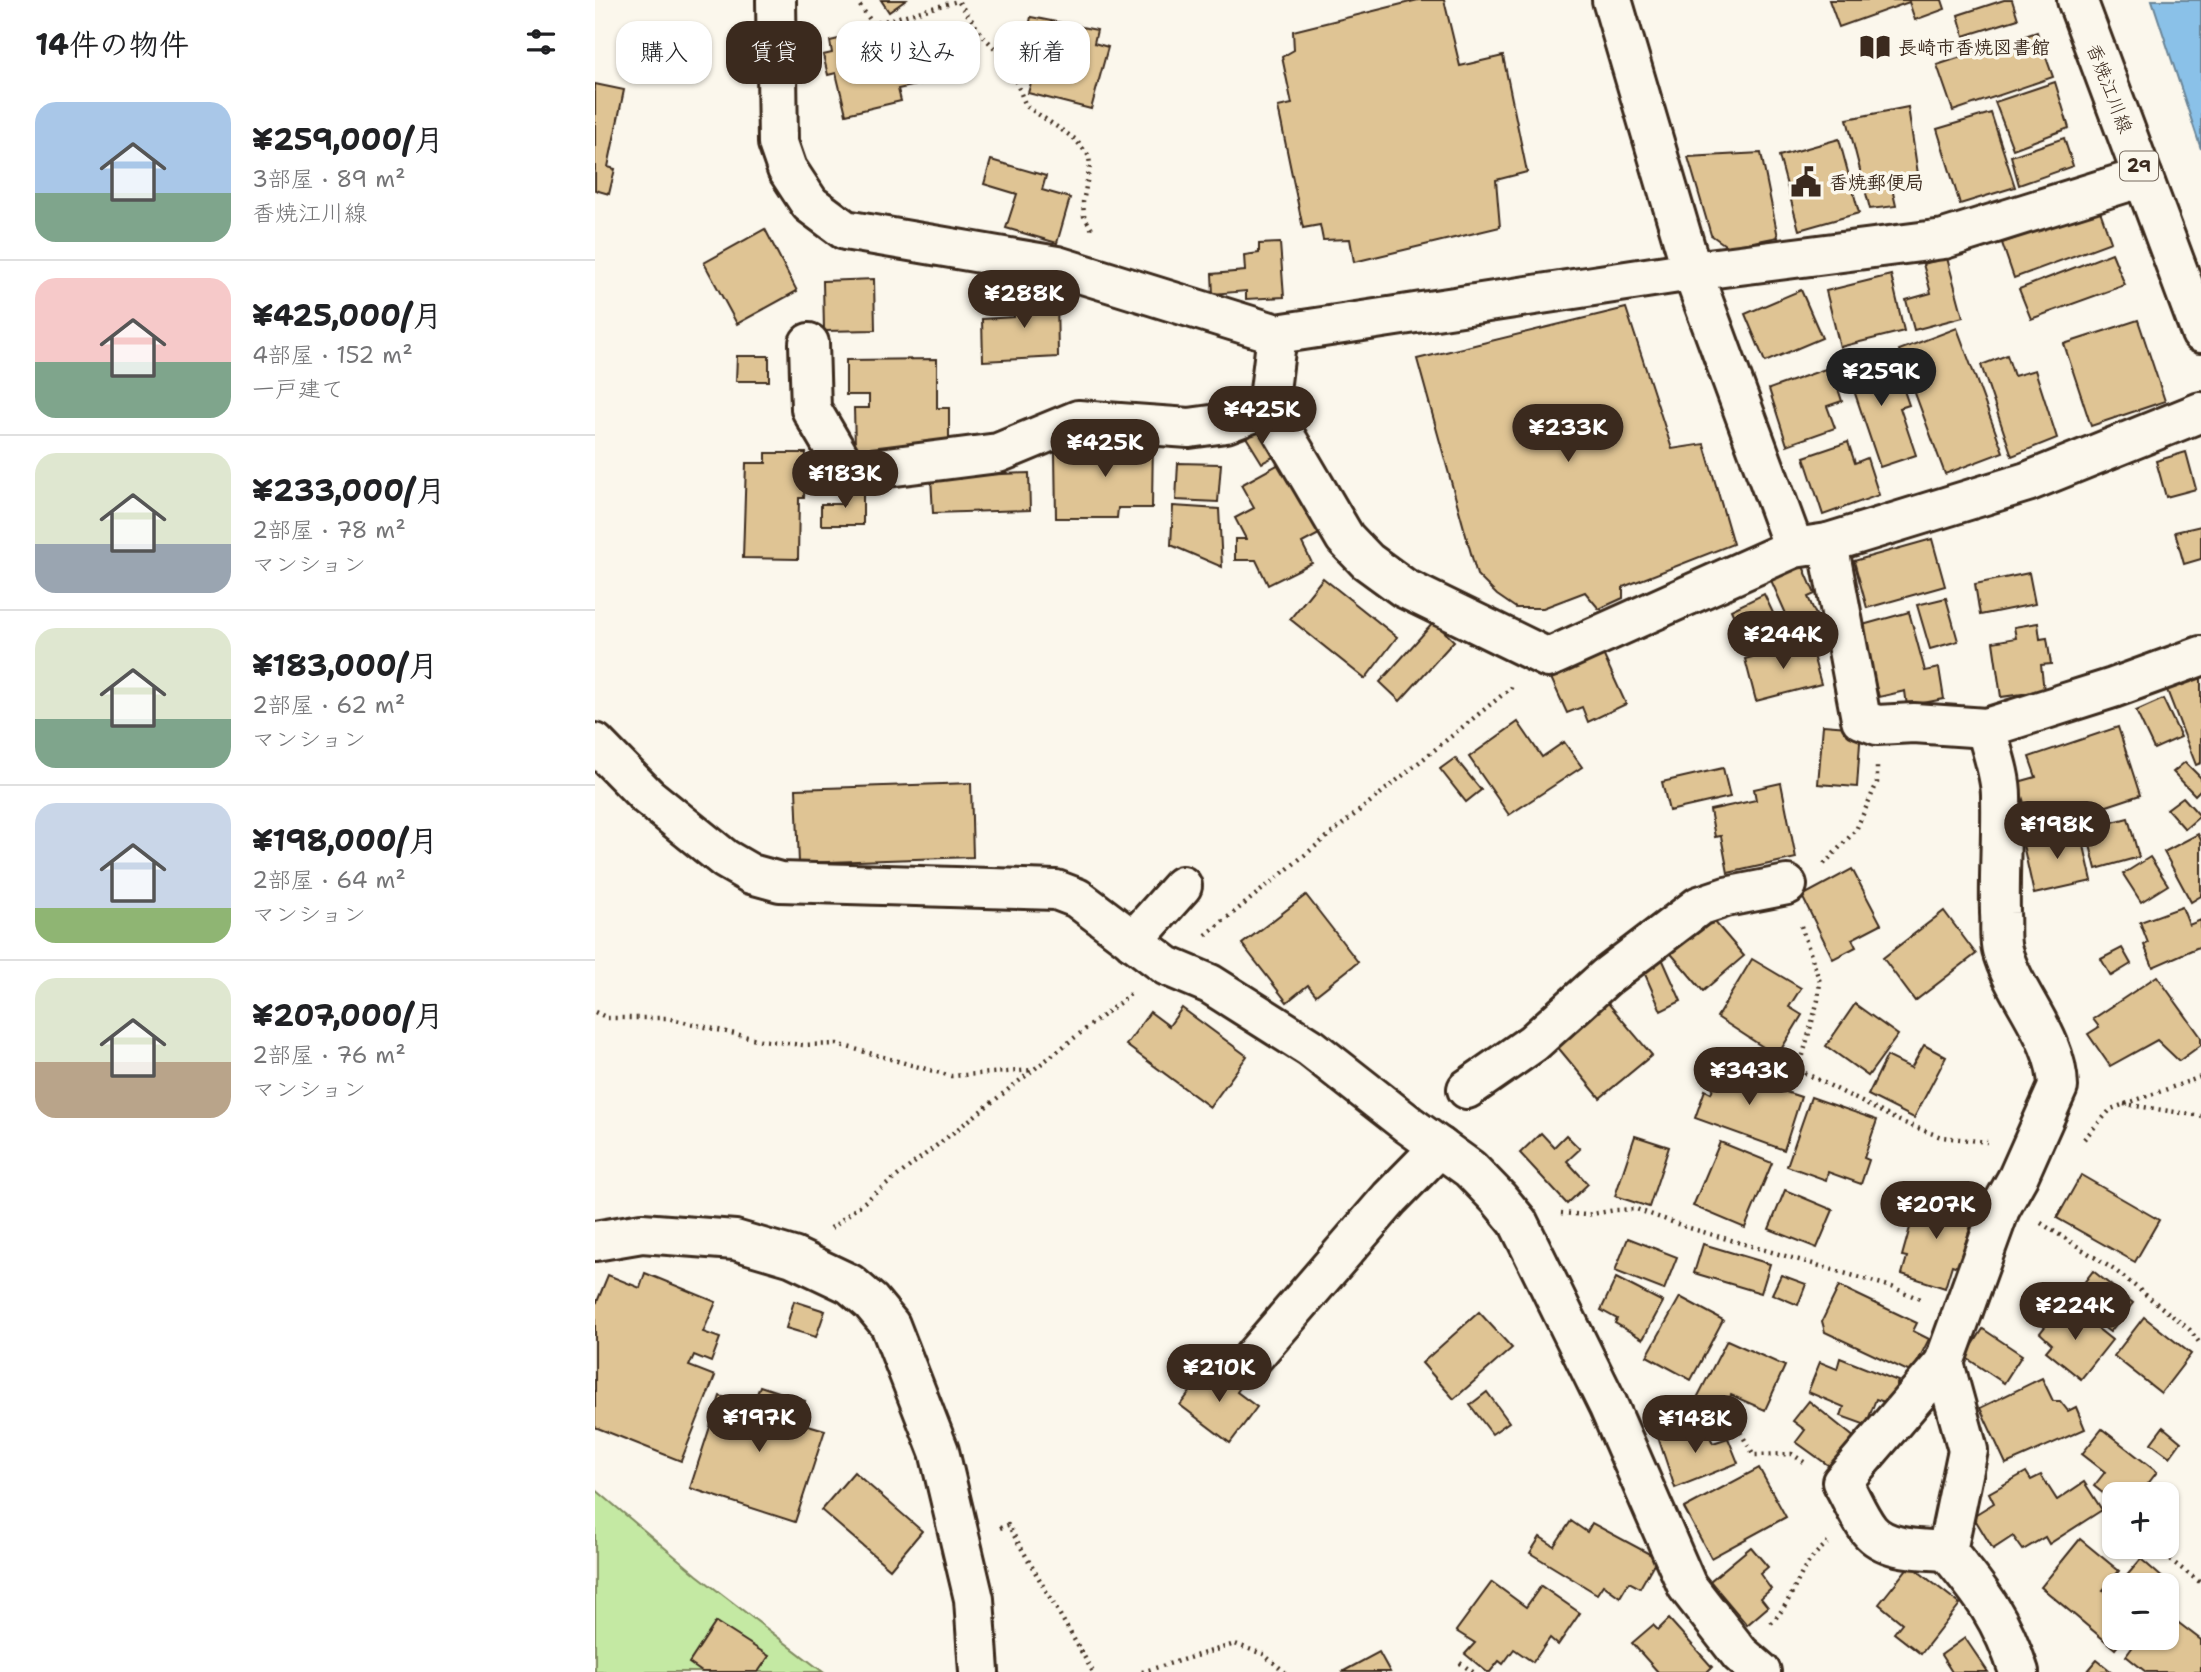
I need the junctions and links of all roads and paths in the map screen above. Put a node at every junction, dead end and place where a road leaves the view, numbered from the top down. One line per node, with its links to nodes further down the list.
1 (776, 0): 6 (street)
2 (856, 0): 6 (path)
3 (1612, 0): 7 (street)
4 (2077, 0): 5 (street, 香焼江川線 / 29)
5 (2143, 177): 7 (street); 8 (street, 香焼江川線 / 29)
6 (1057, 266): 9 (street)
7 (1692, 271): 9 (street); 13 (street)
8 (2201, 333)
9 (1277, 334): 11 (street)
10 (809, 343): 11 (street)
11 (1268, 407): 13 (street)
12 (2201, 412): 13 (street)
13 (1811, 546): 15 (street)
14 (2201, 656): 16 (street)
15 (1877, 724): 16 (street); 18 (path)
16 (1986, 728): 29 (street)
17 (595, 743): 20 (street)
18 (1787, 885): 24 (street); 29 (path)
19 (1182, 886): 20 (street)
20 (1133, 941): 27 (street)
21 (595, 1012): 22 (path)
22 (1034, 1070)
23 (2201, 1077): 25 (path)
24 (1467, 1089)
25 (2123, 1104): 26 (path); 28 (path)
26 (2201, 1116)
27 (1440, 1147): 35 (street); 45 (street)
28 (2075, 1149)
29 (2026, 1158): 30 (street)
30 (2000, 1209): 33 (street); 34 (path)
31 (1555, 1210): 33 (path)
32 (595, 1241): 40 (street)
33 (1961, 1316): 36 (street)
34 (2201, 1345)
35 (1254, 1356)
36 (1944, 1363): 38 (street); 41 (street)
37 (1692, 1406): 38 (path)
38 (1842, 1482): 39 (street)
39 (1866, 1524): 41 (street); 45 (path)
40 (960, 1541): 46 (street); 47 (path)
41 (1947, 1551): 51 (street)
42 (2169, 1559): 43 (path)
43 (2201, 1583)
44 (1460, 1663): 50 (path)
45 (1751, 1663)
46 (979, 1672)
47 (1093, 1672)
48 (1142, 1672): 49 (path)
49 (1285, 1672)
50 (1473, 1672)
51 (2019, 1672)

